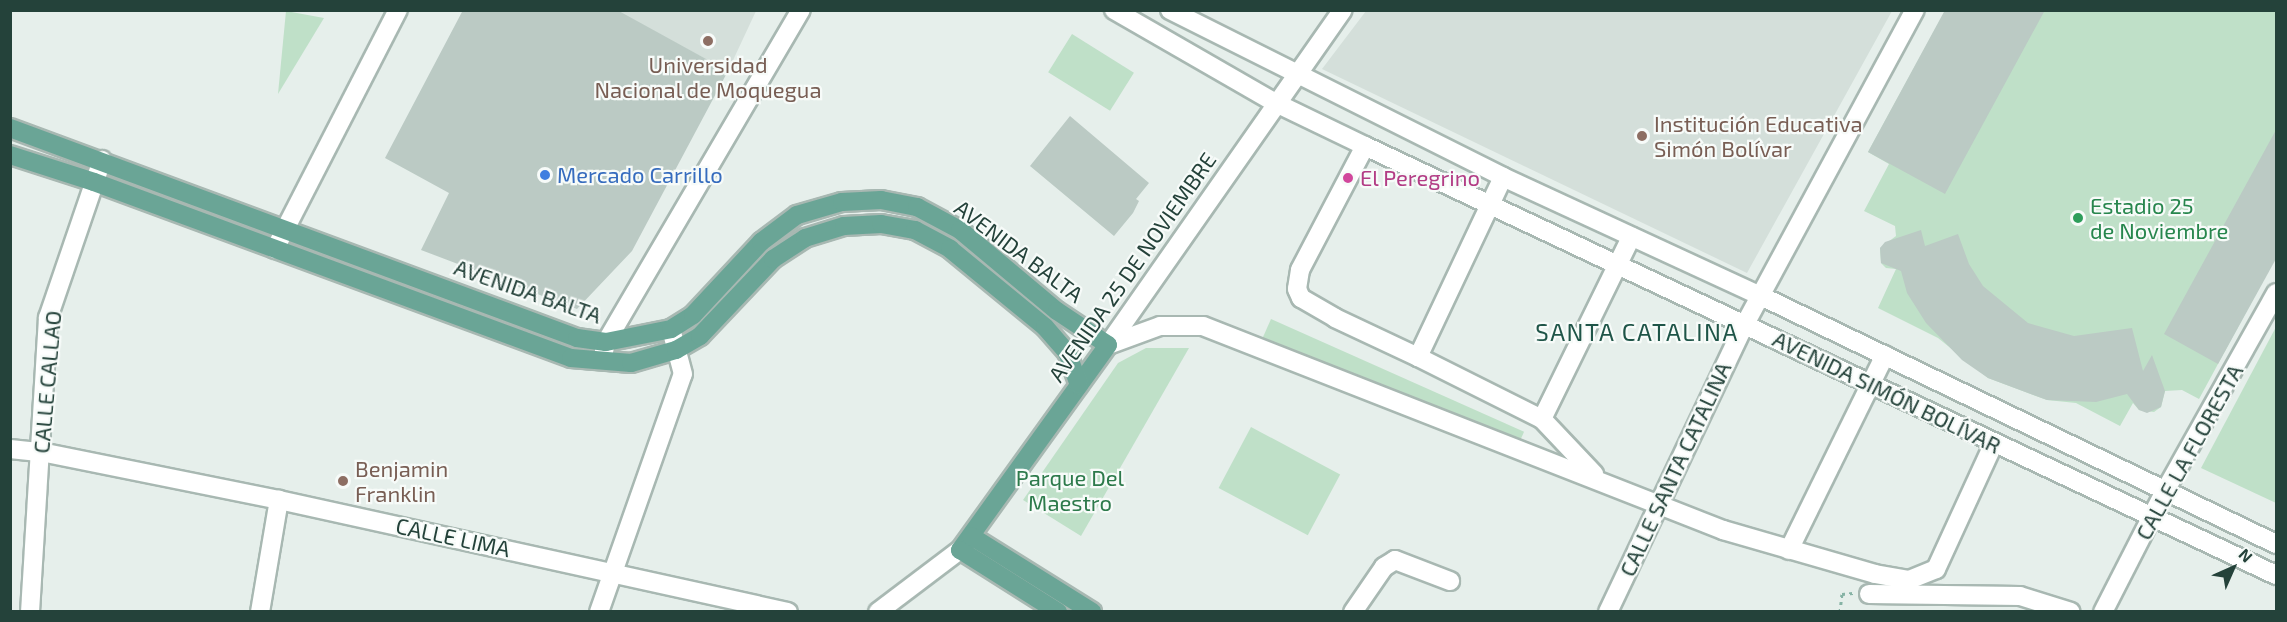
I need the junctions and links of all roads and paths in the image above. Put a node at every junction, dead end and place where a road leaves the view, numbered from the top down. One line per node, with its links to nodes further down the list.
1 (398, 10): 16 (street)
2 (801, 10): 24 (street)
3 (1114, 10): 8 (street, AVENIDA SIMÓN BOLÍVAR)
4 (1170, 10): 7 (street, AVENIDA SIMÓN BOLÍVAR)
5 (1343, 10): 7 (street, AVENIDA 25 DE NOVIEMBRE)
6 (1915, 10): 21 (street, CALLE SANTA CATALINA)
7 (1298, 76): 8 (street, AVENIDA 25 DE NOVIEMBRE); 13 (street, AVENIDA SIMÓN BOLÍVAR)
8 (1276, 103): 10 (street, AVENIDA SIMÓN BOLÍVAR); 25 (street, AVENIDA 25 DE NOVIEMBRE)
9 (10, 128): 12 (main road, AVENIDA BALTA)
10 (1365, 146): 15 (street, AVENIDA SIMÓN BOLÍVAR); 28 (street)
11 (10, 155): 14 (main road, AVENIDA BALTA)
12 (102, 160): 14 (street, CALLE CALLAO); 16 (main road, AVENIDA BALTA)
13 (1503, 177): 15 (street); 17 (street, AVENIDA SIMÓN BOLÍVAR)
14 (94, 182): 18 (main road, AVENIDA BALTA); 37 (street, CALLE CALLAO)
15 (1491, 206): 19 (street, AVENIDA SIMÓN BOLÍVAR); 28 (street)
16 (284, 228): 18 (street); 24 (main road, AVENIDA BALTA)
17 (1631, 237): 19 (street); 21 (street, AVENIDA SIMÓN BOLÍVAR)
18 (275, 249): 29 (main road, AVENIDA BALTA)
19 (1618, 265): 22 (street, AVENIDA SIMÓN BOLÍVAR); 33 (street)
20 (2277, 293): 39 (street, CALLE LA FLORESTA)
21 (1761, 296): 22 (street, CALLE SANTA CATALINA); 27 (street, AVENIDA SIMÓN BOLÍVAR)
22 (1745, 324): 30 (street, AVENIDA SIMÓN BOLÍVAR); 41 (street, CALLE SANTA CATALINA)
23 (670, 328): 24 (main road, AVENIDA BALTA); 25 (main road, AVENIDA BALTA); 26 (street)
24 (606, 342): 29 (street)
25 (1108, 345): 31 (main road, AVENIDA 25 DE NOVIEMBRE); 38 (street)
26 (676, 350): 29 (main road, AVENIDA BALTA); 31 (main road, AVENIDA BALTA); 47 (street)
27 (1885, 355): 30 (street); 32 (street, AVENIDA SIMÓN BOLÍVAR)
28 (1418, 357): 33 (street)
29 (602, 360)
30 (1870, 384): 34 (street, AVENIDA SIMÓN BOLÍVAR); 45 (street)
31 (1079, 385): 43 (main road, AVENIDA 25 DE NOVIEMBRE)
32 (1982, 402): 34 (street); 39 (street, AVENIDA SIMÓN BOLÍVAR)
33 (1542, 419): 38 (street)
34 (1968, 431): 35 (street, AVENIDA SIMÓN BOLÍVAR)
35 (1994, 443): 42 (street, AVENIDA SIMÓN BOLÍVAR); 46 (street)
36 (10, 449): 37 (street, CALLE LIMA)
37 (41, 452): 40 (street, CALLE LIMA); 51 (street, CALLE CALLAO)
38 (1599, 478): 41 (street)
39 (2165, 491): 42 (street, CALLE LA FLORESTA); 44 (street, AVENIDA SIMÓN BOLÍVAR)
40 (279, 500): 47 (street, CALLE LIMA); 52 (street)
41 (1657, 501): 45 (street); 59 (street, CALLE SANTA CATALINA)
42 (2151, 519): 48 (street, AVENIDA SIMÓN BOLÍVAR); 62 (street, CALLE LA FLORESTA)
43 (965, 543): 55 (street); 56 (main road); 57 (main road)
44 (2277, 544)
45 (1789, 550): 46 (street)
46 (1846, 566): 60 (path)
47 (614, 572): 53 (street); 54 (street, CALLE LIMA)
48 (2277, 575)
49 (1450, 581): 58 (street)
50 (1869, 594): 61 (street)
51 (30, 612)
52 (260, 612)
53 (599, 612)
54 (788, 612)
55 (878, 612)
56 (1058, 612)
57 (1092, 612)
58 (1353, 612)
59 (1608, 612)
60 (1840, 612)
61 (2071, 612)
62 (2103, 612)

